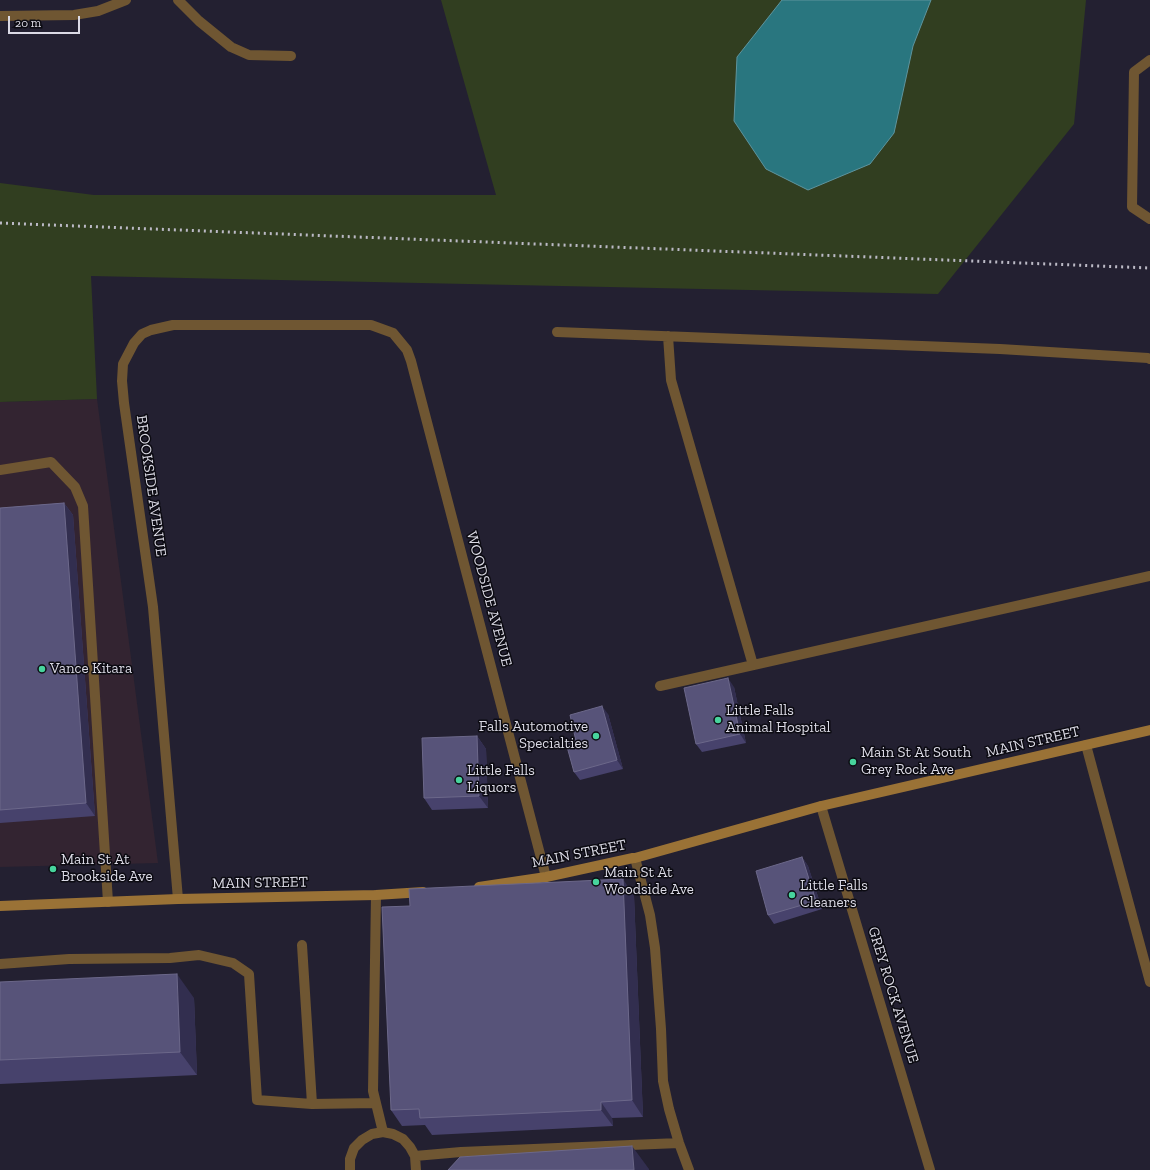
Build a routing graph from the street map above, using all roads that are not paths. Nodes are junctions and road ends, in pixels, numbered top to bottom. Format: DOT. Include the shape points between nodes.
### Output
graph roads {
  1 [pos="126,0"];
  2 [pos="178,0"];
  3 [pos="0,16"];
  4 [pos="291,56"];
  5 [pos="1150,60"];
  6 [pos="1150,219"];
  7 [pos="557,332"];
  8 [pos="393,333"];
  9 [pos="668,336"];
  10 [pos="1150,359"];
  11 [pos="0,470"];
  12 [pos="1150,576"];
  13 [pos="753,665"];
  14 [pos="660,686"];
  15 [pos="1150,730"];
  16 [pos="1086,745"];
  17 [pos="821,806"];
  18 [pos="635,858"];
  19 [pos="546,877"];
  20 [pos="472,888"];
  21 [pos="435,891"];
  22 [pos="376,895"];
  23 [pos="178,900"];
  24 [pos="108,902"];
  25 [pos="0,906"];
  26 [pos="302,945"];
  27 [pos="0,964"];
  28 [pos="1150,982"];
  29 [pos="376,1102"];
  30 [pos="312,1104"];
  31 [pos="383,1132"];
  32 [pos="679,1143"];
  33 [pos="415,1156"];
  34 [pos="350,1170"];
  35 [pos="416,1170"];
  36 [pos="689,1170"];
  37 [pos="930,1170"];
  1 -- 3 [label="street" via="98,11 74,16"];
  2 -- 4 [label="street" via="231,47 249,55"];
  5 -- 6 [label="street" via="1134,72 1132,207"];
  7 -- 9 [label="street"];
  8 -- 19 [label="street, WOODSIDE AVENUE" via="407,350 411,361"];
  8 -- 23 [label="street, BROOKSIDE AVENUE" via="371,325 350,324 173,325 142,334 123,364 124,403 153,607"];
  9 -- 10 [label="street" via="1000,349"];
  9 -- 13 [label="street" via="670,380"];
  11 -- 24 [label="street" via="51,462 75,486 83,506"];
  12 -- 13 [label="street"];
  13 -- 14 [label="street"];
  15 -- 16 [label="main road, MAIN STREET"];
  16 -- 17 [label="main road, MAIN STREET"];
  16 -- 28 [label="street"];
  17 -- 18 [label="main road, MAIN STREET"];
  17 -- 37 [label="street, GREY ROCK AVENUE"];
  18 -- 19 [label="main road, MAIN STREET"];
  18 -- 32 [label="street" via="650,915 655,948 664,1081"];
  19 -- 20 [label="main road, MAIN STREET"];
  21 -- 22 [label="main road, MAIN STREET"];
  22 -- 23 [label="main road, MAIN STREET"];
  22 -- 29 [label="street" via="373,1091"];
  23 -- 24 [label="main road, MAIN STREET"];
  24 -- 25 [label="main road, MAIN STREET"];
  26 -- 30 [label="street"];
  27 -- 30 [label="street" via="199,955 233,963 249,974 258,1100"];
  29 -- 30 [label="street"];
  29 -- 31 [label="street"];
  31 -- 33 [label="street" via="403,1139"];
  31 -- 34 [label="street" via="372,1134 354,1148"];
  32 -- 33 [label="street"];
  32 -- 36 [label="street"];
  33 -- 35 [label="street"];
}
